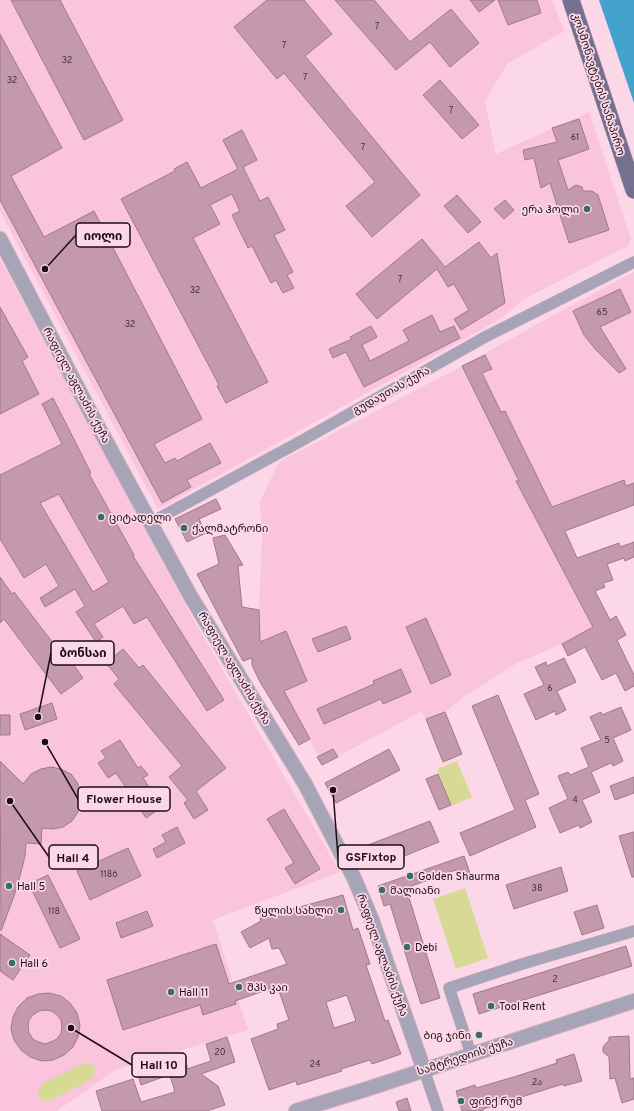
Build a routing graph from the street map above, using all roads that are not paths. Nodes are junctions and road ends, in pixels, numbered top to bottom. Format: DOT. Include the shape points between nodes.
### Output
graph roads {
  1 [pos="571,0"];
  2 [pos="634,190"];
  3 [pos="0,239"];
  4 [pos="634,262"];
  5 [pos="150,523"];
  6 [pos="634,931"];
  7 [pos="634,1001"];
  8 [pos="471,1054"];
  9 [pos="424,1070"];
  10 [pos="296,1111"];
  11 [pos="438,1111"];
  1 -- 2 [label="main road, კოსმონავტების სანაპირო"];
  3 -- 5 [label="street, რაფიელ აგლაძის ქუჩა"];
  4 -- 5 [label="street, გუდაუთას ქუჩა" via="485,338"];
  5 -- 9 [label="street, რაფიელ აგლაძის ქუჩა" via="191,597 305,784 354,878 372,920"];
  6 -- 8 [label="street" via="450,988"];
  7 -- 8 [label="street, სამტრედიის ქუჩა"];
  8 -- 9 [label="street, სამტრედიის ქუჩა"];
  9 -- 10 [label="street, სამტრედიის ქუჩა"];
  9 -- 11 [label="street, რაფიელ აგლაძის ქუჩა"];
}
